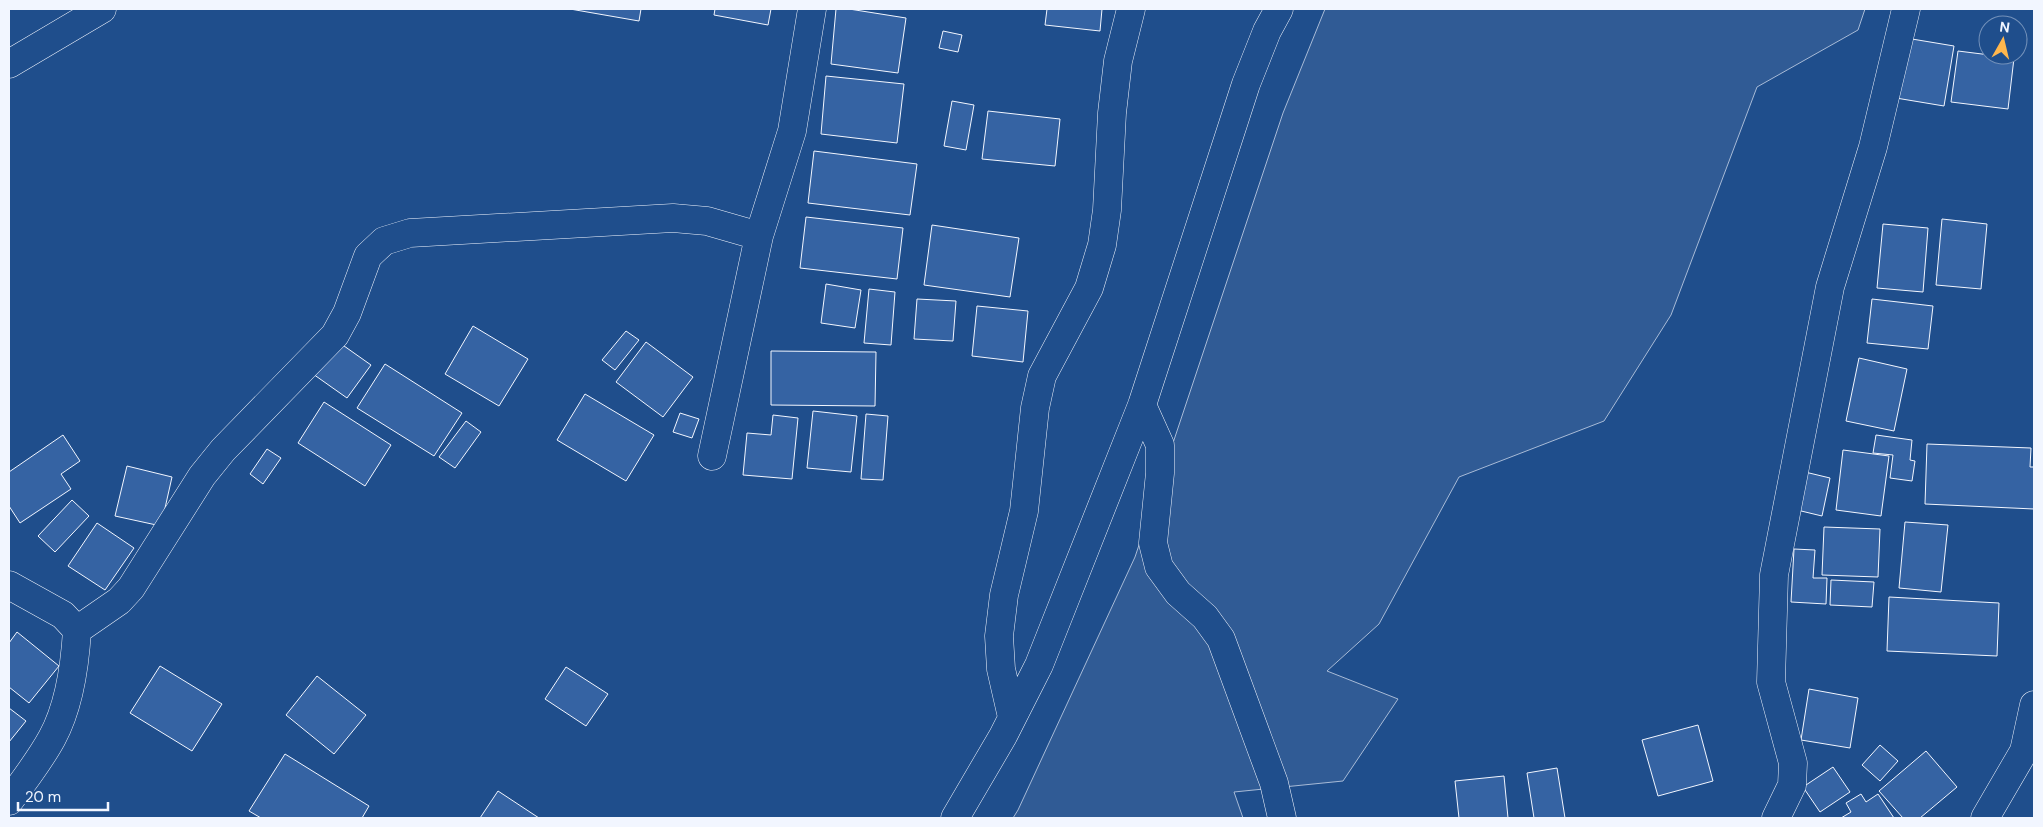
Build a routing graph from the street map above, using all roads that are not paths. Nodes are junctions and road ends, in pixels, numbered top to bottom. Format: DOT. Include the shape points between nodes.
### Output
graph roads {
  1 [pos="102,9"];
  2 [pos="812,9"];
  3 [pos="1131,9"];
  4 [pos="1279,9"];
  5 [pos="1906,9"];
  6 [pos="9,64"];
  7 [pos="759,236"];
  8 [pos="1142,405"];
  9 [pos="712,456"];
  10 [pos="9,585"];
  11 [pos="77,630"];
  12 [pos="2034,705"];
  13 [pos="1012,717"];
  14 [pos="9,801"];
  15 [pos="955,818"];
  16 [pos="1282,818"];
  17 [pos="1776,818"];
  18 [pos="1985,818"];
  1 -- 6 [label="street"];
  2 -- 7 [label="street" via="792,131"];
  3 -- 13 [label="street" via="1118,61 1102,245 1089,288 1042,376 1035,408 1024,511 1004,595 999,636 1001,669"];
  4 -- 8 [label="street" via="1246,84"];
  5 -- 17 [label="street" via="1873,147 1830,287 1774,575 1771,682 1793,763 1792,785"];
  7 -- 9 [label="street"];
  7 -- 11 [label="street" via="707,222 673,218 410,233 384,241 368,256 335,336 223,450 202,476 119,601"];
  8 -- 13 [label="street" via="1039,665"];
  8 -- 16 [label="street" via="1160,445 1152,543 1159,567 1178,593 1205,616 1221,639 1274,783"];
  10 -- 11 [label="street" via="63,615"];
  11 -- 14 [label="street" via="76,653 65,704 52,737"];
  12 -- 18 [label="street" via="2024,751"];
  13 -- 15 [label="street"];
}
